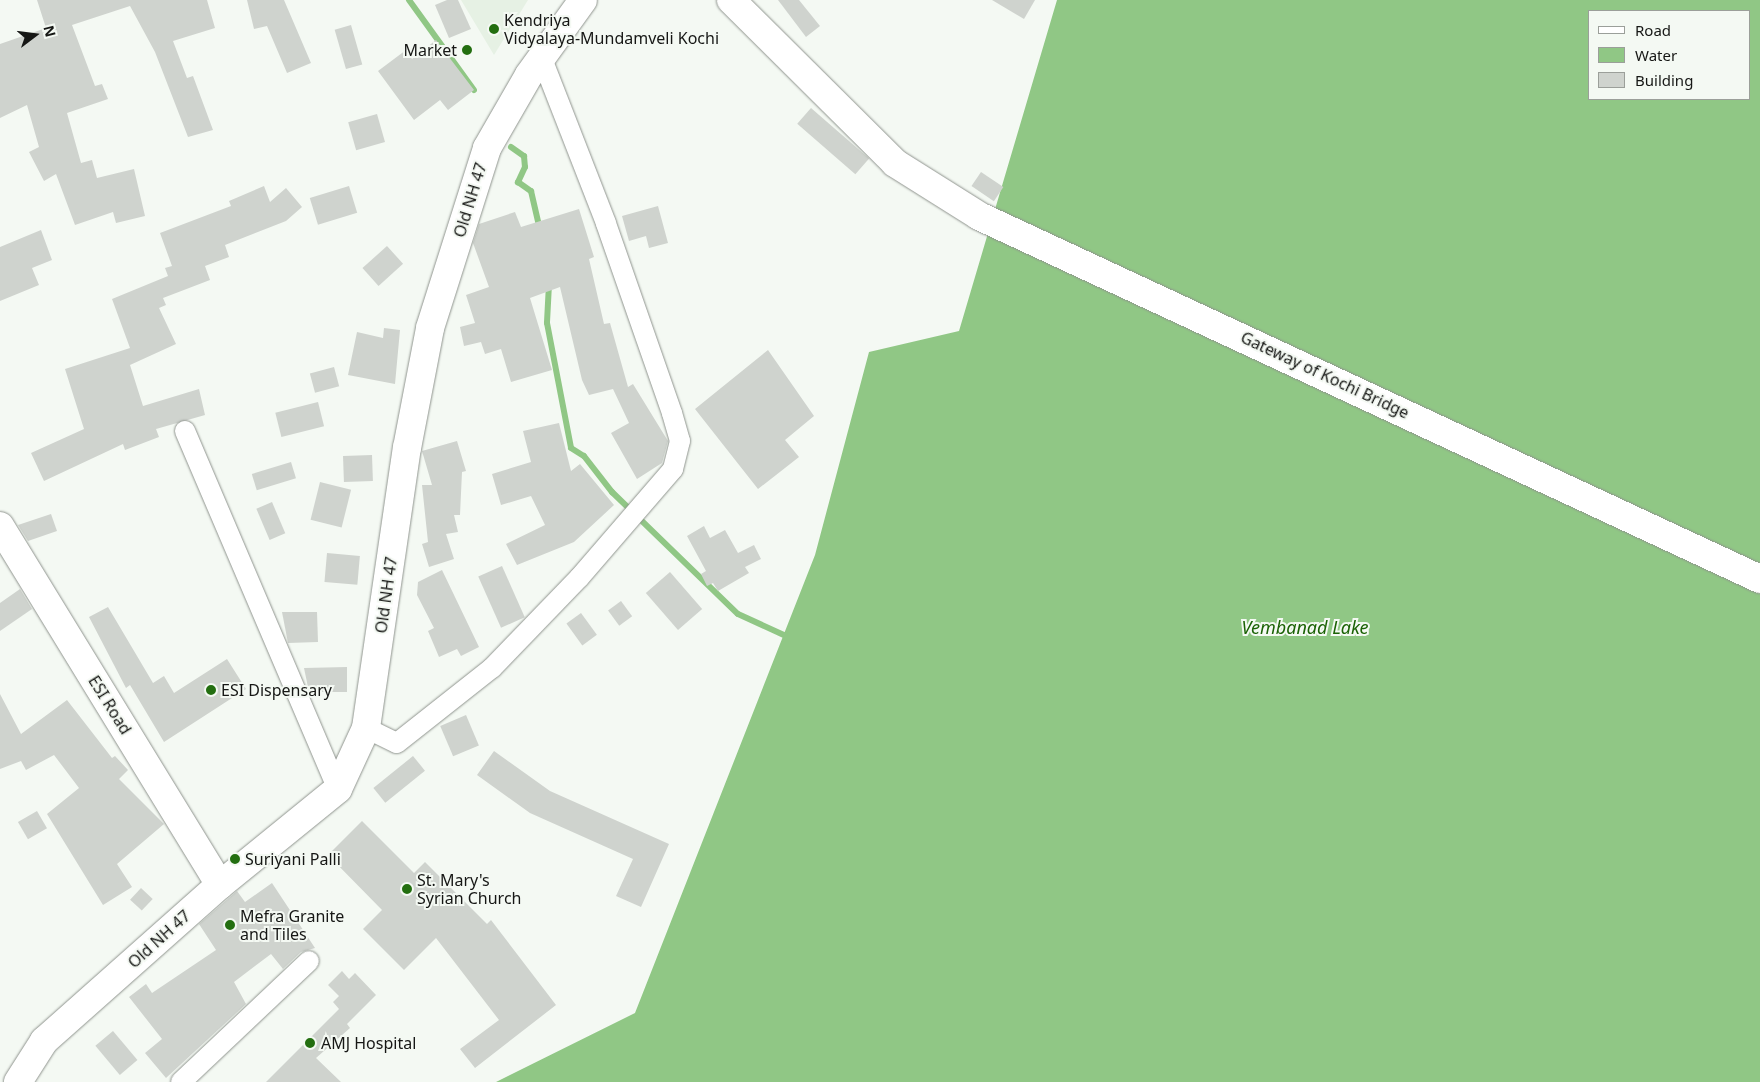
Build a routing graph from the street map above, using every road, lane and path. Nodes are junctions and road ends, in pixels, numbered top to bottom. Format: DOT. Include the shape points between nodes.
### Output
graph roads {
  1 [pos="583,0"];
  2 [pos="731,0"];
  3 [pos="542,59"];
  4 [pos="185,431"];
  5 [pos="0,526"];
  6 [pos="1760,579"];
  7 [pos="366,728"];
  8 [pos="338,789"];
  9 [pos="220,884"];
  10 [pos="308,961"];
  11 [pos="18,1082"];
  12 [pos="181,1082"];
  1 -- 3 [label="main road, Old NH 47"];
  2 -- 6 [label="main road, Gateway of Kochi Bridge" via="895,163 979,216"];
  3 -- 7 [label="main road, Old NH 47" via="487,148 430,328 407,448"];
  3 -- 7 [label="street" via="606,223 672,413 680,441 673,469 579,578 492,668 397,743"];
  4 -- 8 [label="street"];
  5 -- 9 [label="main road, ESI Road"];
  7 -- 8 [label="main road, Old NH 47"];
  8 -- 9 [label="main road, Old NH 47"];
  9 -- 11 [label="main road, Old NH 47" via="44,1041"];
  10 -- 12 [label="street"];
}
